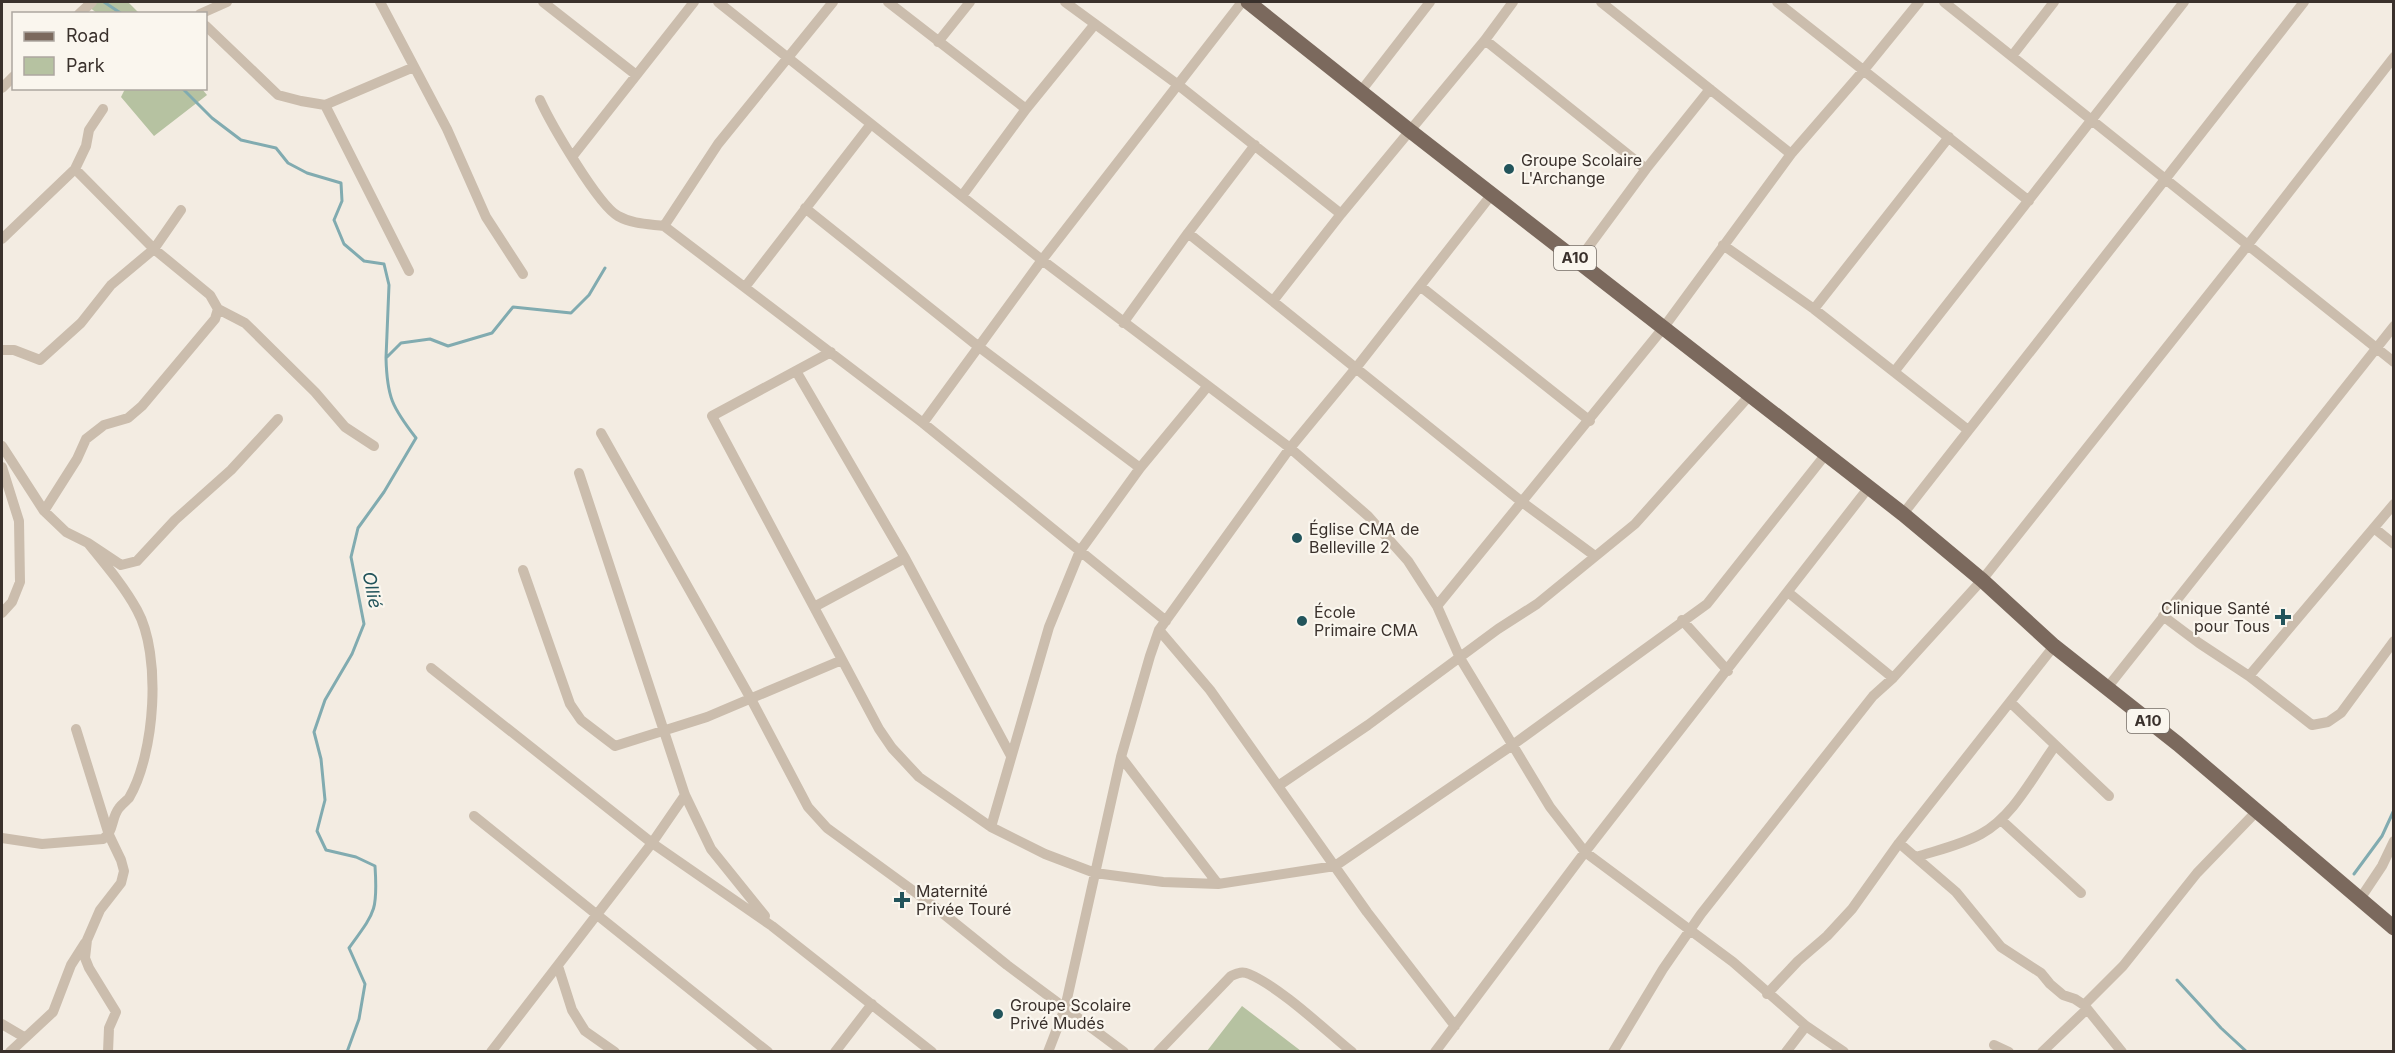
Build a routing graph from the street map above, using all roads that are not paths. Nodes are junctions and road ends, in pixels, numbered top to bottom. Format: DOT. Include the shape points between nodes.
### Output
graph roads {
  1 [pos="227,2"];
  2 [pos="380,2"];
  3 [pos="543,2"];
  4 [pos="694,2"];
  5 [pos="718,2"];
  6 [pos="833,2"];
  7 [pos="888,2"];
  8 [pos="970,2"];
  9 [pos="1065,2"];
  10 [pos="1242,2"];
  11 [pos="1248,2"];
  12 [pos="1430,2"];
  13 [pos="1513,2"];
  14 [pos="1601,2"];
  15 [pos="1777,2"];
  16 [pos="1919,2"];
  17 [pos="1944,2"];
  18 [pos="2054,2"];
  19 [pos="2184,2"];
  20 [pos="2304,2"];
  21 [pos="204,12"];
  22 [pos="1095,24"];
  23 [pos="207,27"];
  24 [pos="1485,40"];
  25 [pos="938,42"];
  26 [pos="2012,56"];
  27 [pos="2394,57"];
  28 [pos="788,59"];
  29 [pos="414,67"];
  30 [pos="1863,71"];
  31 [pos="635,74"];
  32 [pos="1177,84"];
  33 [pos="1710,89"];
  34 [pos="1362,91"];
  35 [pos="540,100"];
  36 [pos="325,105"];
  37 [pos="103,109"];
  38 [pos="1026,109"];
  39 [pos="2092,120"];
  40 [pos="871,124"];
  41 [pos="1408,130"];
  42 [pos="1949,137"];
  43 [pos="1255,145"];
  44 [pos="1791,154"];
  45 [pos="572,157"];
  46 [pos="75,169"];
  47 [pos="1646,169"];
  48 [pos="2166,178"];
  49 [pos="1492,194"];
  50 [pos="962,196"];
  51 [pos="2029,201"];
  52 [pos="805,208"];
  53 [pos="181,210"];
  54 [pos="1341,214"];
  55 [pos="664,226"];
  56 [pos="1188,233"];
  57 [pos="2,239"];
  58 [pos="1723,245"];
  59 [pos="2247,246"];
  60 [pos="154,249"];
  61 [pos="1042,260"];
  62 [pos="1578,261"];
  63 [pos="409,271"];
  64 [pos="523,274"];
  65 [pos="744,286"];
  66 [pos="1420,286"];
  67 [pos="1273,301"];
  68 [pos="218,309"];
  69 [pos="1814,309"];
  70 [pos="1123,323"];
  71 [pos="2394,326"];
  72 [pos="1664,327"];
  73 [pos="980,347"];
  74 [pos="2375,347"];
  75 [pos="2,350"];
  76 [pos="831,352"];
  77 [pos="2394,362"];
  78 [pos="1356,368"];
  79 [pos="796,371"];
  80 [pos="1894,372"];
  81 [pos="1207,387"];
  82 [pos="1750,394"];
  83 [pos="278,418"];
  84 [pos="1590,421"];
  85 [pos="923,423"];
  86 [pos="1968,430"];
  87 [pos="601,433"];
  88 [pos="2,446"];
  89 [pos="374,446"];
  90 [pos="1290,448"];
  91 [pos="1826,454"];
  92 [pos="2,467"];
  93 [pos="1140,468"];
  94 [pos="579,473"];
  95 [pos="1869,487"];
  96 [pos="1522,502"];
  97 [pos="2394,504"];
  98 [pos="44,511"];
  99 [pos="1903,514"];
  100 [pos="2374,528"];
  101 [pos="88,543"];
  102 [pos="2394,544"];
  103 [pos="1080,551"];
  104 [pos="1595,556"];
  105 [pos="905,558"];
  106 [pos="523,570"];
  107 [pos="1982,580"];
  108 [pos="1789,593"];
  109 [pos="1437,606"];
  110 [pos="814,607"];
  111 [pos="2,613"];
  112 [pos="2163,616"];
  113 [pos="1682,621"];
  114 [pos="1163,625"];
  115 [pos="2394,641"];
  116 [pos="2054,646"];
  117 [pos="1460,658"];
  118 [pos="842,660"];
  119 [pos="431,668"];
  120 [pos="1728,670"];
  121 [pos="2249,676"];
  122 [pos="1893,678"];
  123 [pos="2108,688"];
  124 [pos="751,699"];
  125 [pos="2011,703"];
  126 [pos="76,729"];
  127 [pos="665,732"];
  128 [pos="1514,744"];
  129 [pos="2055,746"];
  130 [pos="1011,756"];
  131 [pos="1121,758"];
  132 [pos="1278,786"];
  133 [pos="685,795"];
  134 [pos="2109,796"];
  135 [pos="2256,813"];
  136 [pos="474,816"];
  137 [pos="2001,820"];
  138 [pos="991,827"];
  139 [pos="109,835"];
  140 [pos="2,838"];
  141 [pos="2394,841"];
  142 [pos="652,843"];
  143 [pos="1899,843"];
  144 [pos="1585,852"];
  145 [pos="1916,857"];
  146 [pos="1335,866"];
  147 [pos="1095,873"];
  148 [pos="1218,884"];
  149 [pos="2081,893"];
  150 [pos="2360,899"];
  151 [pos="597,913"];
  152 [pos="772,926"];
  153 [pos="2394,928"];
  154 [pos="1690,929"];
  155 [pos="87,940"];
  156 [pos="558,966"];
  157 [pos="1767,994"];
  158 [pos="872,1004"];
  159 [pos="2085,1007"];
  160 [pos="1065,1008"];
  161 [pos="2,1024"];
  162 [pos="1455,1026"];
  163 [pos="1806,1026"];
  164 [pos="24,1037"];
  165 [pos="1994,1045"];
  166 [pos="10,1052"];
  167 [pos="108,1052"];
  168 [pos="491,1052"];
  169 [pos="615,1052"];
  170 [pos="768,1052"];
  171 [pos="835,1052"];
  172 [pos="933,1052"];
  173 [pos="1048,1052"];
  174 [pos="1124,1052"];
  175 [pos="1158,1052"];
  176 [pos="1352,1052"];
  177 [pos="1435,1052"];
  178 [pos="1613,1052"];
  179 [pos="1786,1052"];
  180 [pos="1844,1052"];
  181 [pos="2009,1052"];
  182 [pos="2042,1052"];
  183 [pos="2122,1052"];
  1 -- 21 [label="street"];
  2 -- 29 [label="street"];
  3 -- 31 [label="street"];
  4 -- 31 [label="street"];
  5 -- 28 [label="street"];
  6 -- 28 [label="street"];
  7 -- 25 [label="street"];
  8 -- 25 [label="street"];
  9 -- 22 [label="street"];
  10 -- 32 [label="street"];
  11 -- 34 [label="main road, A10"];
  12 -- 34 [label="street"];
  13 -- 24 [label="street"];
  14 -- 33 [label="street"];
  15 -- 30 [label="street"];
  16 -- 30 [label="street"];
  17 -- 26 [label="street"];
  18 -- 26 [label="street"];
  19 -- 39 [label="street"];
  20 -- 48 [label="street"];
  22 -- 32 [label="street"];
  22 -- 38 [label="street"];
  23 -- 36 [label="street" via="278,94"];
  24 -- 41 [label="street"];
  24 -- 47 [label="street"];
  25 -- 38 [label="street"];
  26 -- 39 [label="street"];
  27 -- 59 [label="street"];
  28 -- 40 [label="street"];
  28 -- 55 [label="street" via="718,144"];
  29 -- 36 [label="street"];
  29 -- 64 [label="street" via="486,217"];
  30 -- 42 [label="street"];
  30 -- 44 [label="street"];
  31 -- 45 [label="street"];
  32 -- 43 [label="street"];
  32 -- 61 [label="street"];
  33 -- 44 [label="street"];
  33 -- 47 [label="street"];
  34 -- 41 [label="main road, A10"];
  35 -- 45 [label="street"];
  36 -- 63 [label="street"];
  37 -- 46 [label="street" via="89,130"];
  38 -- 50 [label="street"];
  39 -- 48 [label="street"];
  39 -- 51 [label="street"];
  40 -- 50 [label="street"];
  40 -- 52 [label="street"];
  41 -- 49 [label="main road, A10"];
  41 -- 54 [label="street"];
  42 -- 51 [label="street"];
  42 -- 69 [label="street"];
  43 -- 54 [label="street"];
  43 -- 56 [label="street"];
  44 -- 58 [label="street"];
  45 -- 55 [label="street" via="616,216"];
  46 -- 57 [label="street"];
  46 -- 60 [label="street"];
  47 -- 62 [label="street"];
  48 -- 59 [label="street"];
  48 -- 86 [label="street"];
  49 -- 62 [label="main road, A10"];
  49 -- 66 [label="street"];
  50 -- 61 [label="street"];
  51 -- 80 [label="street"];
  52 -- 65 [label="street"];
  52 -- 73 [label="street"];
  53 -- 60 [label="street"];
  54 -- 67 [label="street"];
  55 -- 65 [label="street"];
  56 -- 67 [label="street"];
  56 -- 70 [label="street"];
  58 -- 69 [label="street"];
  58 -- 72 [label="street"];
  59 -- 74 [label="street"];
  59 -- 107 [label="street"];
  60 -- 68 [label="street" via="210,295"];
  60 -- 75 [label="street" via="111,285 81,323 40,360 14,350"];
  61 -- 70 [label="street"];
  61 -- 73 [label="street"];
  62 -- 72 [label="main road, A10"];
  65 -- 76 [label="street"];
  66 -- 78 [label="street"];
  66 -- 84 [label="street"];
  67 -- 78 [label="street"];
  68 -- 89 [label="street" via="245,323 345,427"];
  68 -- 98 [label="street" via="216,319 142,406 128,418 104,426 86,439"];
  69 -- 80 [label="street"];
  70 -- 81 [label="street"];
  71 -- 74 [label="street"];
  72 -- 82 [label="main road, A10"];
  72 -- 84 [label="street"];
  73 -- 85 [label="street"];
  73 -- 93 [label="street"];
  74 -- 77 [label="street"];
  74 -- 112 [label="street"];
  76 -- 79 [label="street"];
  76 -- 85 [label="street"];
  78 -- 90 [label="street"];
  78 -- 96 [label="street"];
  79 -- 105 [label="street"];
  79 -- 110 [label="street" via="712,416"];
  80 -- 86 [label="street"];
  81 -- 90 [label="street"];
  81 -- 93 [label="street"];
  82 -- 91 [label="main road, A10"];
  82 -- 104 [label="street" via="1635,524"];
  83 -- 101 [label="street" via="231,470 175,520 137,561 121,565"];
  84 -- 96 [label="street"];
  85 -- 103 [label="street"];
  86 -- 99 [label="street"];
  87 -- 124 [label="street"];
  88 -- 98 [label="street"];
  90 -- 109 [label="street" via="1368,516 1408,561"];
  90 -- 114 [label="street"];
  91 -- 95 [label="main road, A10"];
  91 -- 113 [label="street" via="1707,604"];
  92 -- 111 [label="street" via="19,521 20,572 12,602"];
  93 -- 103 [label="street"];
  94 -- 127 [label="street"];
  95 -- 99 [label="main road, A10"];
  95 -- 108 [label="street"];
  96 -- 104 [label="street"];
  96 -- 109 [label="street"];
  97 -- 100 [label="street"];
  98 -- 101 [label="street" via="66,532"];
  99 -- 107 [label="main road, A10"];
  100 -- 102 [label="street"];
  100 -- 121 [label="street"];
  101 -- 139 [label="street" via="138,610 150,645 154,679 141,768 128,798 118,809"];
  103 -- 114 [label="street"];
  103 -- 130 [label="street" via="1049,627"];
  104 -- 117 [label="street" via="1538,604"];
  105 -- 110 [label="street"];
  105 -- 130 [label="street"];
  106 -- 127 [label="street" via="570,704 581,720 615,746"];
  107 -- 116 [label="main road, A10"];
  107 -- 122 [label="street"];
  108 -- 120 [label="street"];
  108 -- 122 [label="street"];
  109 -- 117 [label="street"];
  110 -- 118 [label="street"];
  112 -- 121 [label="street"];
  112 -- 123 [label="street"];
  113 -- 120 [label="street"];
  113 -- 128 [label="street"];
  114 -- 131 [label="street"];
  114 -- 132 [label="street"];
  115 -- 121 [label="street" via="2342,713 2328,722 2312,725"];
  116 -- 123 [label="main road, A10"];
  116 -- 125 [label="street"];
  117 -- 128 [label="street"];
  117 -- 132 [label="street"];
  118 -- 124 [label="street"];
  118 -- 138 [label="street" via="892,748 919,777"];
  119 -- 142 [label="street"];
  120 -- 144 [label="street"];
  122 -- 154 [label="street" via="1851,723"];
  123 -- 135 [label="main road, A10"];
  124 -- 127 [label="street"];
  124 -- 160 [label="street" via="798,791 827,828"];
  125 -- 129 [label="street"];
  125 -- 143 [label="street"];
  126 -- 139 [label="street"];
  127 -- 133 [label="street"];
  128 -- 144 [label="street" via="1550,807"];
  128 -- 146 [label="street"];
  129 -- 134 [label="street"];
  129 -- 137 [label="street"];
  130 -- 138 [label="street"];
  131 -- 147 [label="street"];
  131 -- 148 [label="street"];
  132 -- 146 [label="street"];
  133 -- 142 [label="street"];
  133 -- 152 [label="street" via="711,849"];
  135 -- 150 [label="main road, A10"];
  135 -- 159 [label="street" via="2197,873"];
  136 -- 151 [label="street"];
  137 -- 145 [label="street" via="1963,843"];
  137 -- 149 [label="street"];
  138 -- 147 [label="street"];
  139 -- 140 [label="street" via="103,839 42,844"];
  139 -- 155 [label="street" via="124,871 121,884 100,910"];
  141 -- 150 [label="street"];
  142 -- 151 [label="street"];
  142 -- 152 [label="street"];
  143 -- 145 [label="street"];
  143 -- 157 [label="street" via="1839,923"];
  144 -- 154 [label="street"];
  144 -- 162 [label="street"];
  145 -- 159 [label="street" via="1956,892 2001,946 2041,973 2063,995"];
  146 -- 148 [label="street"];
  146 -- 162 [label="street"];
  147 -- 148 [label="street"];
  147 -- 160 [label="street"];
  150 -- 153 [label="main road, A10"];
  151 -- 156 [label="street"];
  151 -- 170 [label="street"];
  152 -- 158 [label="street"];
  154 -- 157 [label="street"];
  154 -- 178 [label="street"];
  155 -- 164 [label="street" via="71,965 53,1012"];
  155 -- 167 [label="street" via="85,958 89,969 116,1012 109,1028"];
  156 -- 168 [label="street"];
  156 -- 169 [label="street" via="572,1010 585,1031"];
  157 -- 163 [label="street"];
  158 -- 171 [label="street"];
  158 -- 172 [label="street"];
  159 -- 182 [label="street"];
  159 -- 183 [label="street"];
  160 -- 173 [label="street"];
  160 -- 174 [label="street"];
  161 -- 164 [label="street"];
  162 -- 177 [label="street"];
  163 -- 179 [label="street"];
  163 -- 180 [label="street"];
  164 -- 166 [label="street"];
  165 -- 181 [label="street"];
  175 -- 176 [label="street" via="1232,976 1241,972 1280,994"];
}
